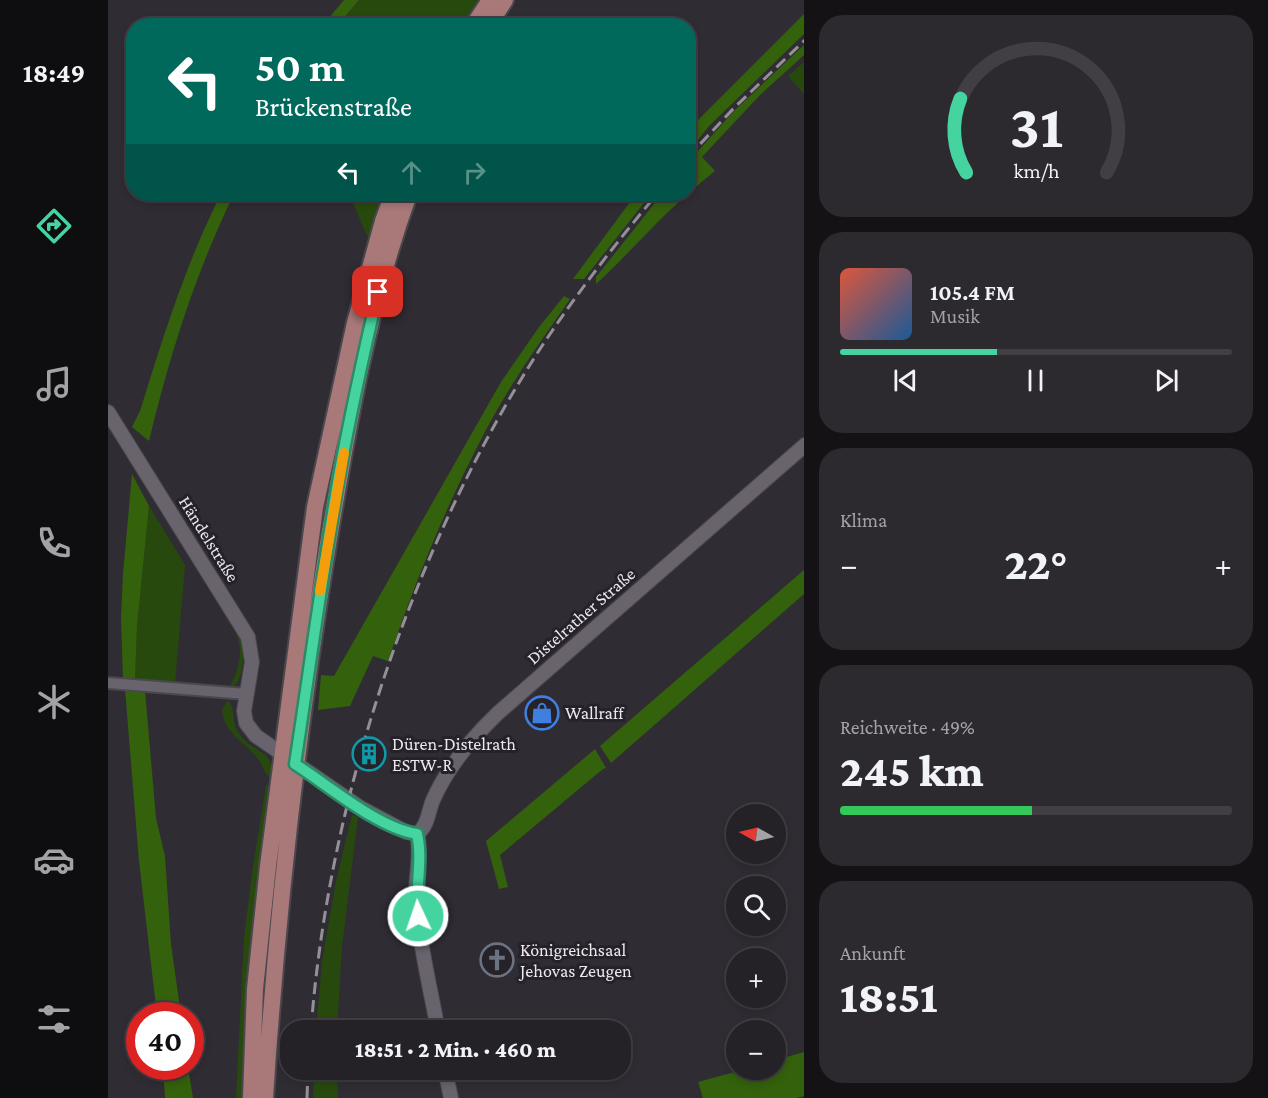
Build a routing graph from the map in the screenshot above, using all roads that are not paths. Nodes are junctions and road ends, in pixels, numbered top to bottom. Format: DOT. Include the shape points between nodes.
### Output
graph roads {
  1 [pos="490,0"];
  2 [pos="505,0"];
  3 [pos="478,18"];
  4 [pos="493,18"];
  5 [pos="390,201"];
  6 [pos="407,201"];
  7 [pos="108,412"];
  8 [pos="802,450"];
  9 [pos="108,683"];
  10 [pos="246,694"];
  11 [pos="288,759"];
  12 [pos="417,834"];
  13 [pos="436,1020"];
  14 [pos="447,1080"];
  15 [pos="251,1098"];
  16 [pos="265,1098"];
  17 [pos="451,1098"];
  1 -- 3 [label="main road"];
  2 -- 4 [label="main road"];
  5 -- 11 [label="main road" via="361,299 322,470 299,618"];
  6 -- 11 [label="main road" via="378,292 356,388"];
  7 -- 10 [label="street, Händelstraße" via="248,637 252,662"];
  8 -- 12 [label="street, Distelrather Straße" via="477,733 444,779 423,830"];
  9 -- 10 [label="street"];
  10 -- 11 [label="street, Händelstraße" via="246,723 256,736"];
  11 -- 12 [label="street, Händelstraße" via="378,818"];
  11 -- 15 [label="main road" via="268,866 255,989"];
  11 -- 16 [label="main road"];
  12 -- 13 [label="street" via="417,911"];
  14 -- 17 [label="street"];
}
